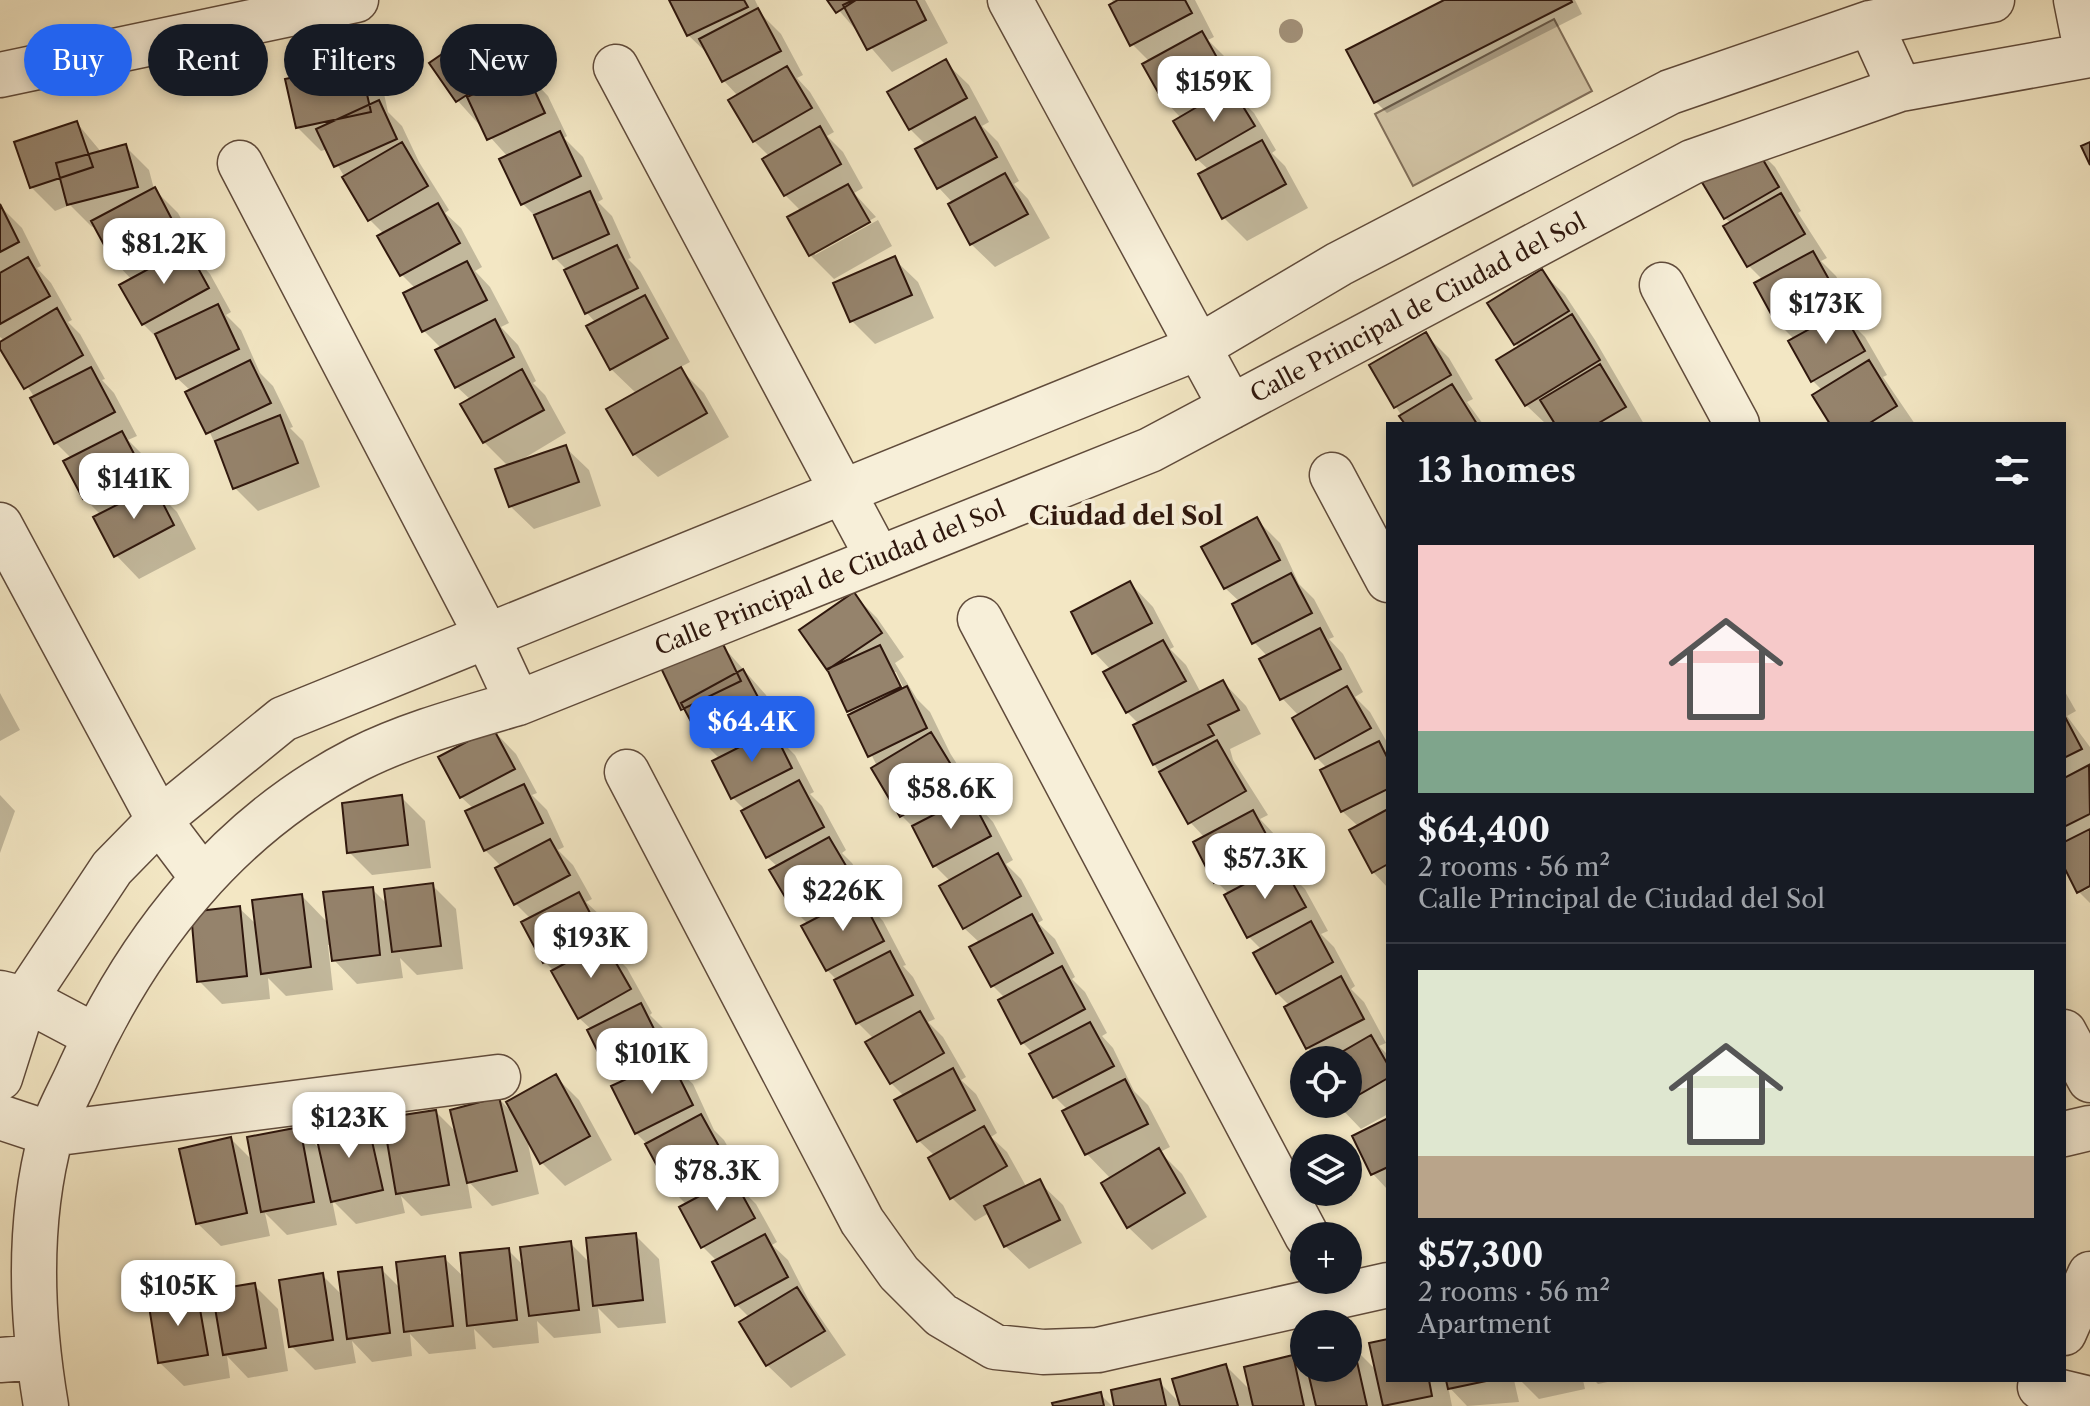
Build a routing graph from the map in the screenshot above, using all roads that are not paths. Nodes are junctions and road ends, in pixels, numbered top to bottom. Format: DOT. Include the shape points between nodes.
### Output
graph roads {
  1 [pos="356,0"];
  2 [pos="1010,0"];
  3 [pos="1992,0"];
  4 [pos="2076,0"];
  5 [pos="1870,23"];
  6 [pos="2088,55"];
  7 [pos="616,67"];
  8 [pos="0,75"];
  9 [pos="1900,89"];
  10 [pos="240,163"];
  11 [pos="1662,285"];
  12 [pos="1197,348"];
  13 [pos="1231,407"];
  14 [pos="1736,422"];
  15 [pos="1332,475"];
  16 [pos="845,490"];
  17 [pos="0,525"];
  18 [pos="878,558"];
  19 [pos="1386,576"];
  20 [pos="980,619"];
  21 [pos="486,634"];
  22 [pos="518,703"];
  23 [pos="627,772"];
  24 [pos="159,820"];
  25 [pos="202,877"];
  26 [pos="13,996"];
  27 [pos="95,1036"];
  28 [pos="2066,1036"];
  29 [pos="498,1077"];
  30 [pos="0,1078"];
  31 [pos="2090,1080"];
  32 [pos="0,1117"];
  33 [pos="2090,1128"];
  34 [pos="51,1134"];
  35 [pos="2066,1134"];
  36 [pos="1300,1222"];
  37 [pos="2090,1274"];
  38 [pos="1386,1285"];
  39 [pos="1362,1286"];
  40 [pos="1312,1294"];
  41 [pos="2066,1328"];
  42 [pos="19,1359"];
  43 [pos="2040,1391"];
  44 [pos="2090,1399"];
  45 [pos="46,1406"];
  1 -- 8 [label="street"];
  2 -- 12 [label="street"];
  3 -- 5 [label="street"];
  4 -- 6 [label="street"];
  5 -- 9 [label="street"];
  5 -- 12 [label="street" via="1670,92 1339,264"];
  6 -- 9 [label="street, Calle Principal de Ciudad del Sol"];
  7 -- 16 [label="street"];
  9 -- 13 [label="street, Calle Principal de Ciudad del Sol" via="1692,162"];
  10 -- 21 [label="street"];
  11 -- 14 [label="street"];
  12 -- 13 [label="street"];
  12 -- 16 [label="street"];
  13 -- 18 [label="street, Calle Principal de Ciudad del Sol" via="1150,450"];
  15 -- 19 [label="street"];
  16 -- 18 [label="street"];
  16 -- 21 [label="street"];
  17 -- 24 [label="street"];
  18 -- 22 [label="street, Calle Principal de Ciudad del Sol"];
  20 -- 36 [label="street"];
  21 -- 22 [label="street"];
  21 -- 24 [label="street" via="283,719"];
  22 -- 25 [label="street, Calle Principal de Ciudad del Sol" via="430,729 358,759 249,832"];
  23 -- 40 [label="street" via="862,1221 899,1273 941,1315 995,1347 1098,1350"];
  24 -- 25 [label="street"];
  24 -- 26 [label="street" via="112,868"];
  25 -- 27 [label="street, Calle Principal de Ciudad del Sol" via="139,958"];
  26 -- 27 [label="street"];
  26 -- 30 [label="street"];
  27 -- 34 [label="street, Calle Principal de Ciudad del Sol"];
  28 -- 31 [label="street"];
  29 -- 34 [label="street"];
  32 -- 34 [label="street"];
  33 -- 35 [label="street"];
  34 -- 42 [label="street, Calle Principal de Ciudad del Sol"];
  37 -- 41 [label="street"];
  38 -- 39 [label="street"];
  42 -- 45 [label="street, Calle Principal de Ciudad del Sol"];
  43 -- 44 [label="street"];
}
